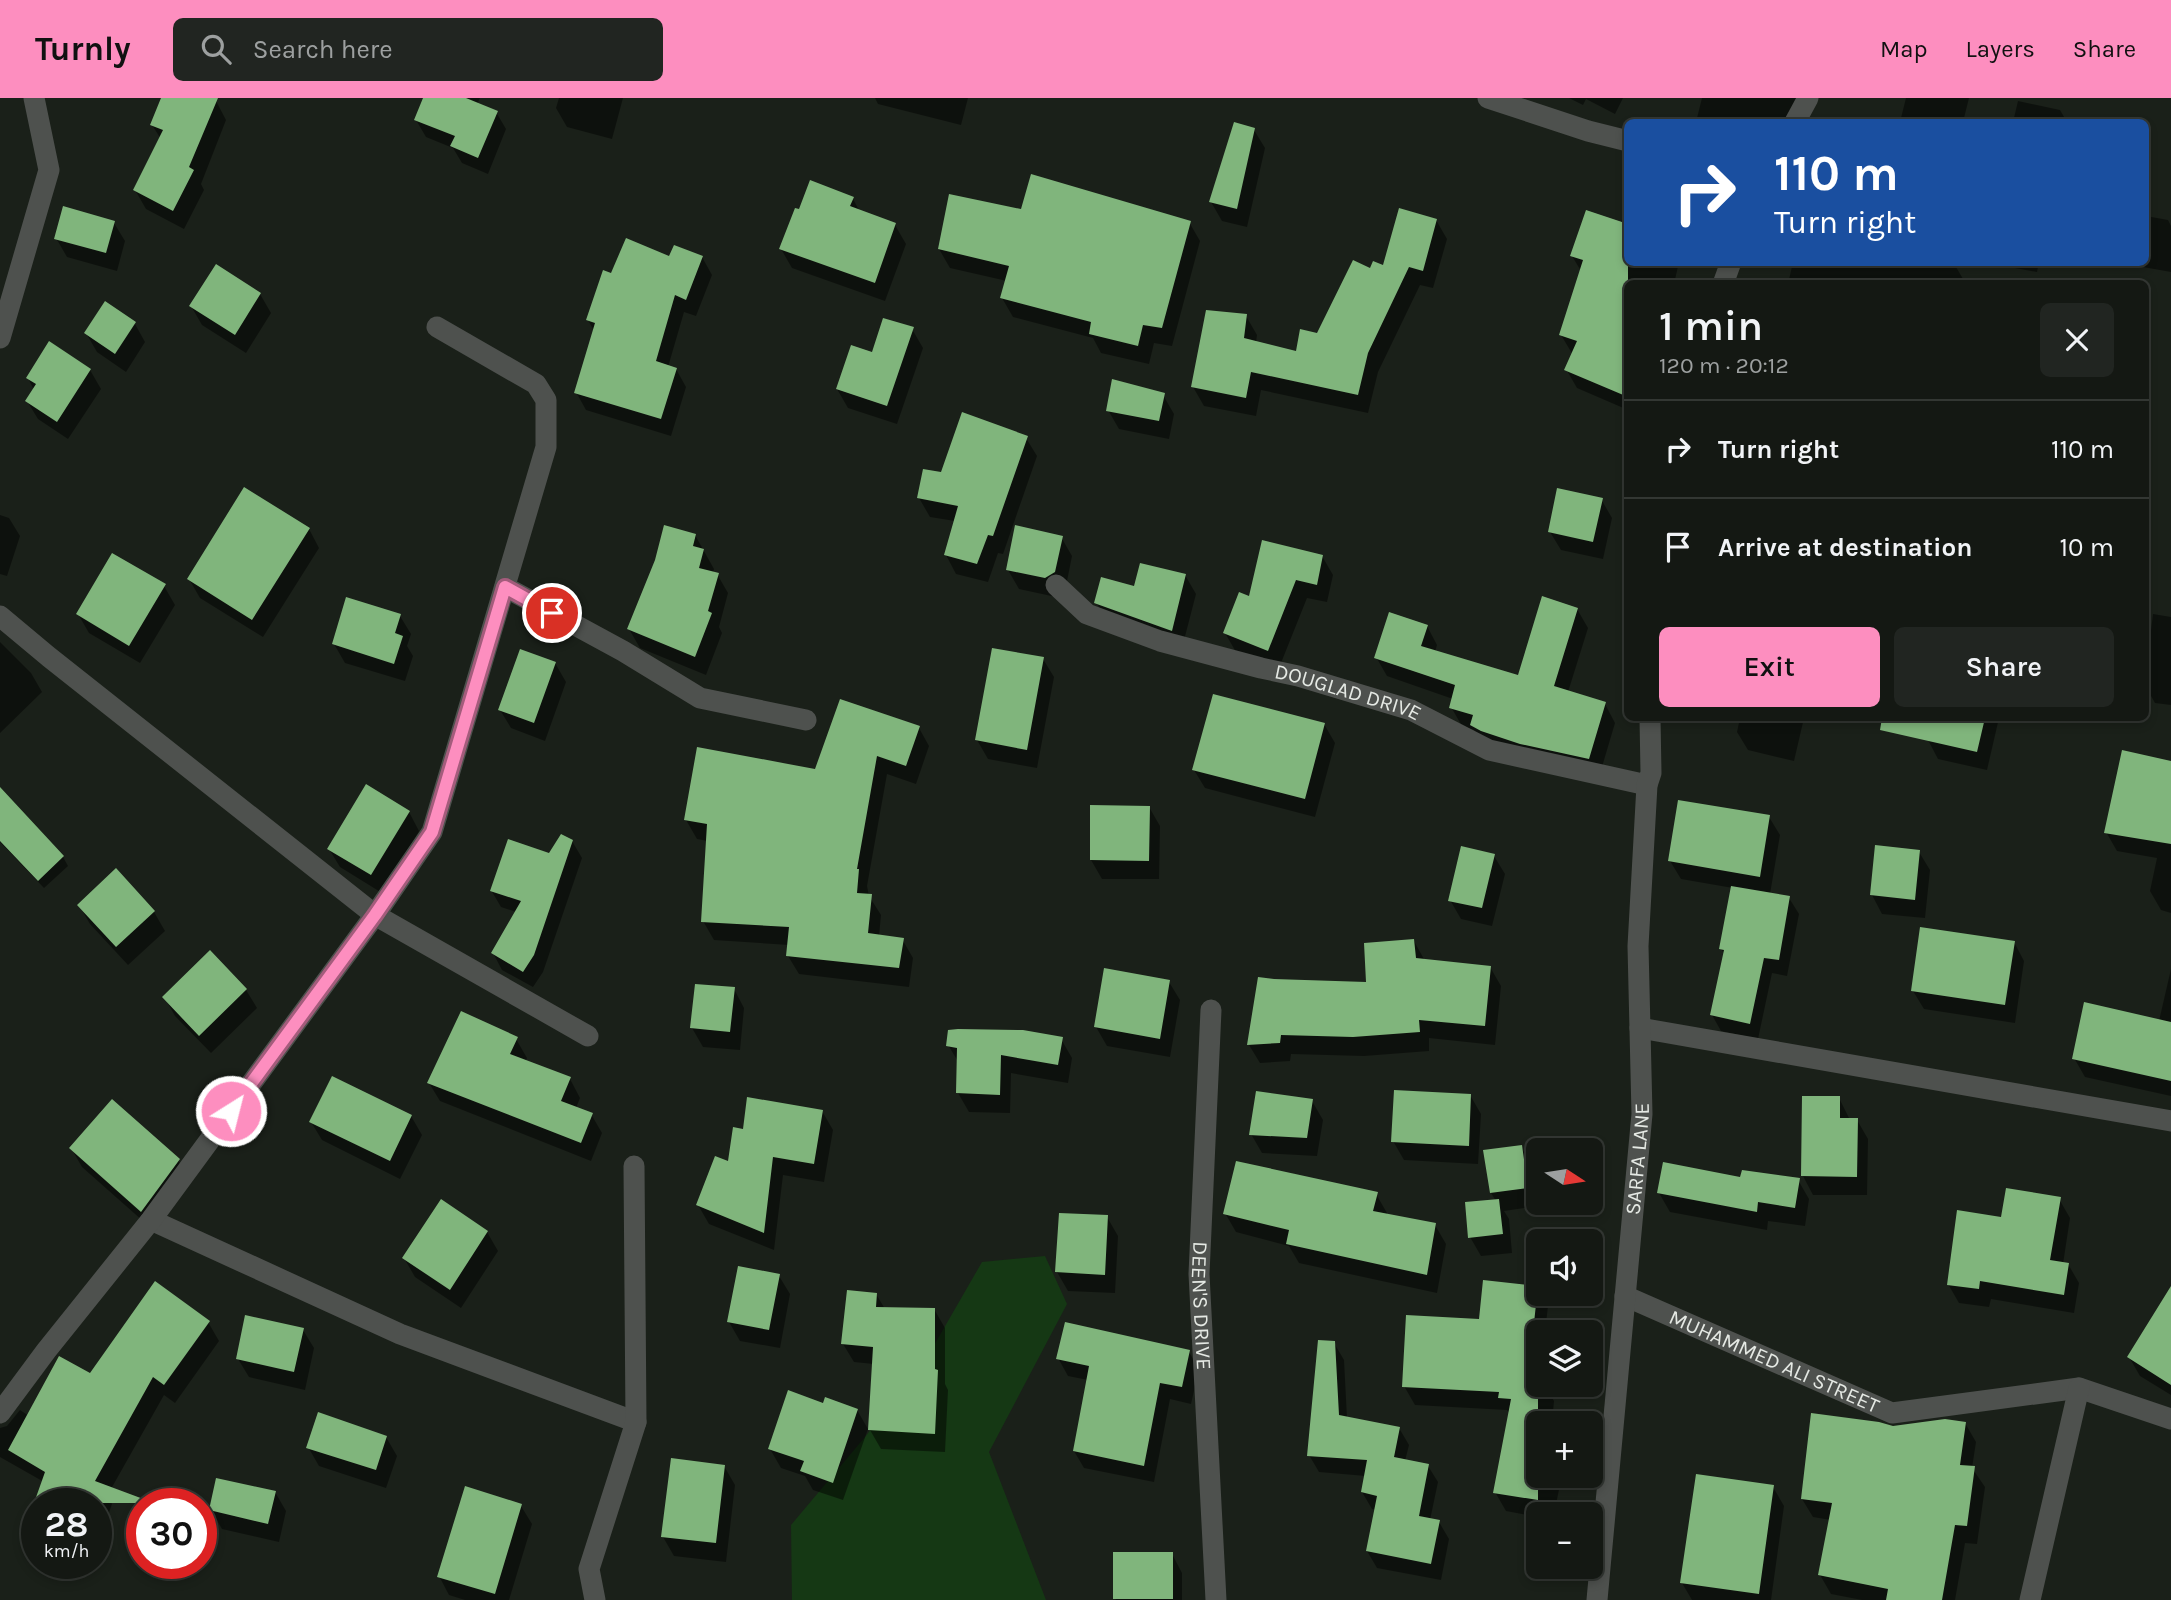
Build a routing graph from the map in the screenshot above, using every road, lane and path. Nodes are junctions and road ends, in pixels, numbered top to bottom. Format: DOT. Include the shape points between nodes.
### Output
graph roads {
  1 [pos="34,98"];
  2 [pos="1488,98"];
  3 [pos="1808,98"];
  4 [pos="1797,119"];
  5 [pos="1624,140"];
  6 [pos="437,327"];
  7 [pos="0,338"];
  8 [pos="1056,585"];
  9 [pos="505,587"];
  10 [pos="0,616"];
  11 [pos="806,720"];
  12 [pos="1650,721"];
  13 [pos="1647,785"];
  14 [pos="375,915"];
  15 [pos="1211,1010"];
  16 [pos="1640,1028"];
  17 [pos="588,1036"];
  18 [pos="2171,1121"];
  19 [pos="634,1166"];
  20 [pos="151,1220"];
  21 [pos="1625,1296"];
  22 [pos="2079,1388"];
  23 [pos="0,1413"];
  24 [pos="2171,1419"];
  25 [pos="636,1422"];
  26 [pos="595,1600"];
  27 [pos="1216,1600"];
  28 [pos="1597,1600"];
  29 [pos="2031,1600"];
  1 -- 7 [label="street" via="48,170"];
  2 -- 5 [label="street"];
  3 -- 4 [label="street"];
  6 -- 9 [label="street" via="536,384 546,400 546,447"];
  8 -- 13 [label="street, DOUGLAD DRIVE" via="1087,614 1160,641 1411,709 1489,750"];
  9 -- 11 [label="street" via="700,698"];
  9 -- 14 [label="street" via="432,832"];
  10 -- 14 [label="street"];
  12 -- 13 [label="street, SARFA LANE"];
  13 -- 16 [label="street, SARFA LANE" via="1638,946"];
  14 -- 17 [label="street"];
  14 -- 20 [label="street"];
  15 -- 27 [label="street, DEEN'S DRIVE" via="1199,1274"];
  16 -- 18 [label="street"];
  16 -- 21 [label="street, SARFA LANE" via="1642,1114"];
  19 -- 25 [label="street"];
  20 -- 23 [label="street"];
  20 -- 25 [label="street" via="400,1334"];
  21 -- 22 [label="street, MUHAMMED ALI STREET" via="1892,1413"];
  21 -- 28 [label="street, SARFA LANE"];
  22 -- 24 [label="street, MUHAMMED ALI STREET"];
  22 -- 29 [label="street"];
  25 -- 26 [label="street" via="589,1569"];
}
